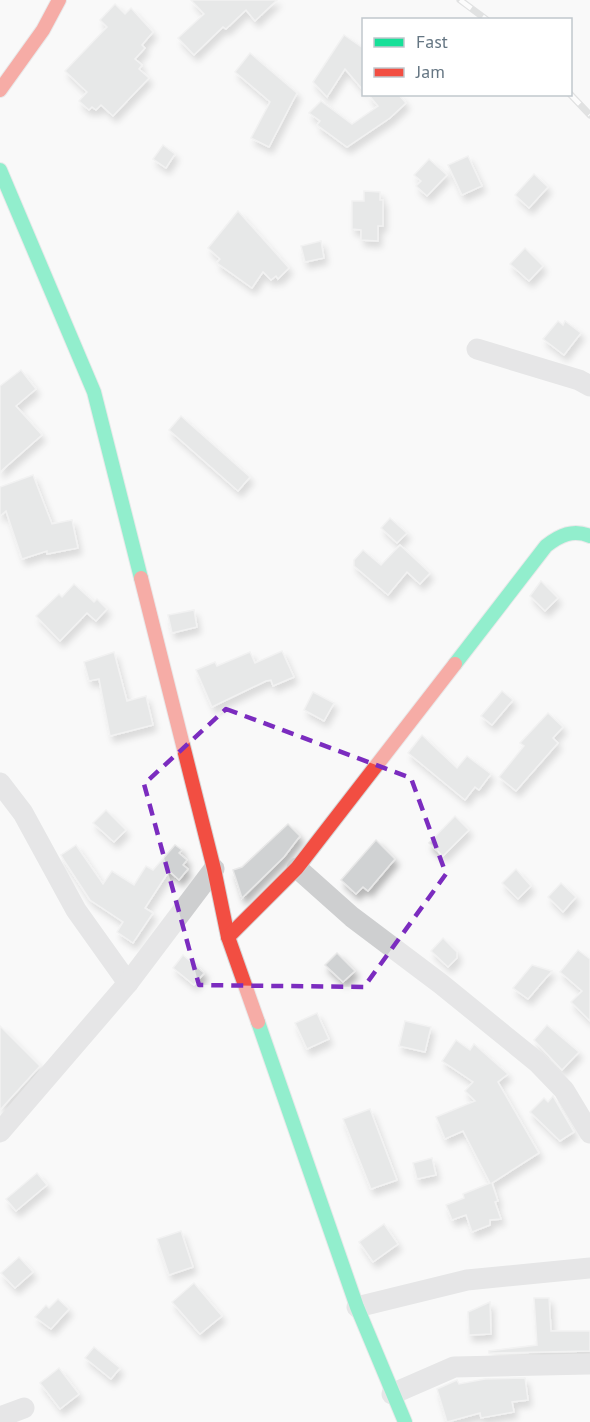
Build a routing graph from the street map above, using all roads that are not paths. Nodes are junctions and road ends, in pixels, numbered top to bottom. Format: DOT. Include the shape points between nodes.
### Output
graph roads {
  1 [pos="59,0"];
  2 [pos="0,90"];
  3 [pos="0,170"];
  4 [pos="477,349"];
  5 [pos="590,386"];
  6 [pos="590,536"];
  7 [pos="0,783"];
  8 [pos="297,868"];
  9 [pos="214,869"];
  10 [pos="228,937"];
  11 [pos="128,983"];
  12 [pos="0,1132"];
  13 [pos="590,1132"];
  14 [pos="590,1268"];
  15 [pos="357,1308"];
  16 [pos="590,1364"];
  17 [pos="392,1394"];
  18 [pos="24,1408"];
  19 [pos="0,1417"];
  20 [pos="405,1422"];
  1 -- 2 [label="street" via="43,30"];
  3 -- 9 [label="street" via="94,393"];
  4 -- 5 [label="street"];
  6 -- 8 [label="street" via="582,532 563,533 546,546"];
  7 -- 11 [label="street" via="23,813 76,910"];
  8 -- 10 [label="street"];
  8 -- 13 [label="street" via="352,917 537,1062 564,1089"];
  9 -- 10 [label="street"];
  9 -- 11 [label="street"];
  10 -- 15 [label="street"];
  11 -- 12 [label="street"];
  14 -- 15 [label="street" via="467,1280"];
  15 -- 17 [label="street"];
  16 -- 17 [label="street" via="454,1367"];
  17 -- 20 [label="street"];
  18 -- 19 [label="street"];
}
